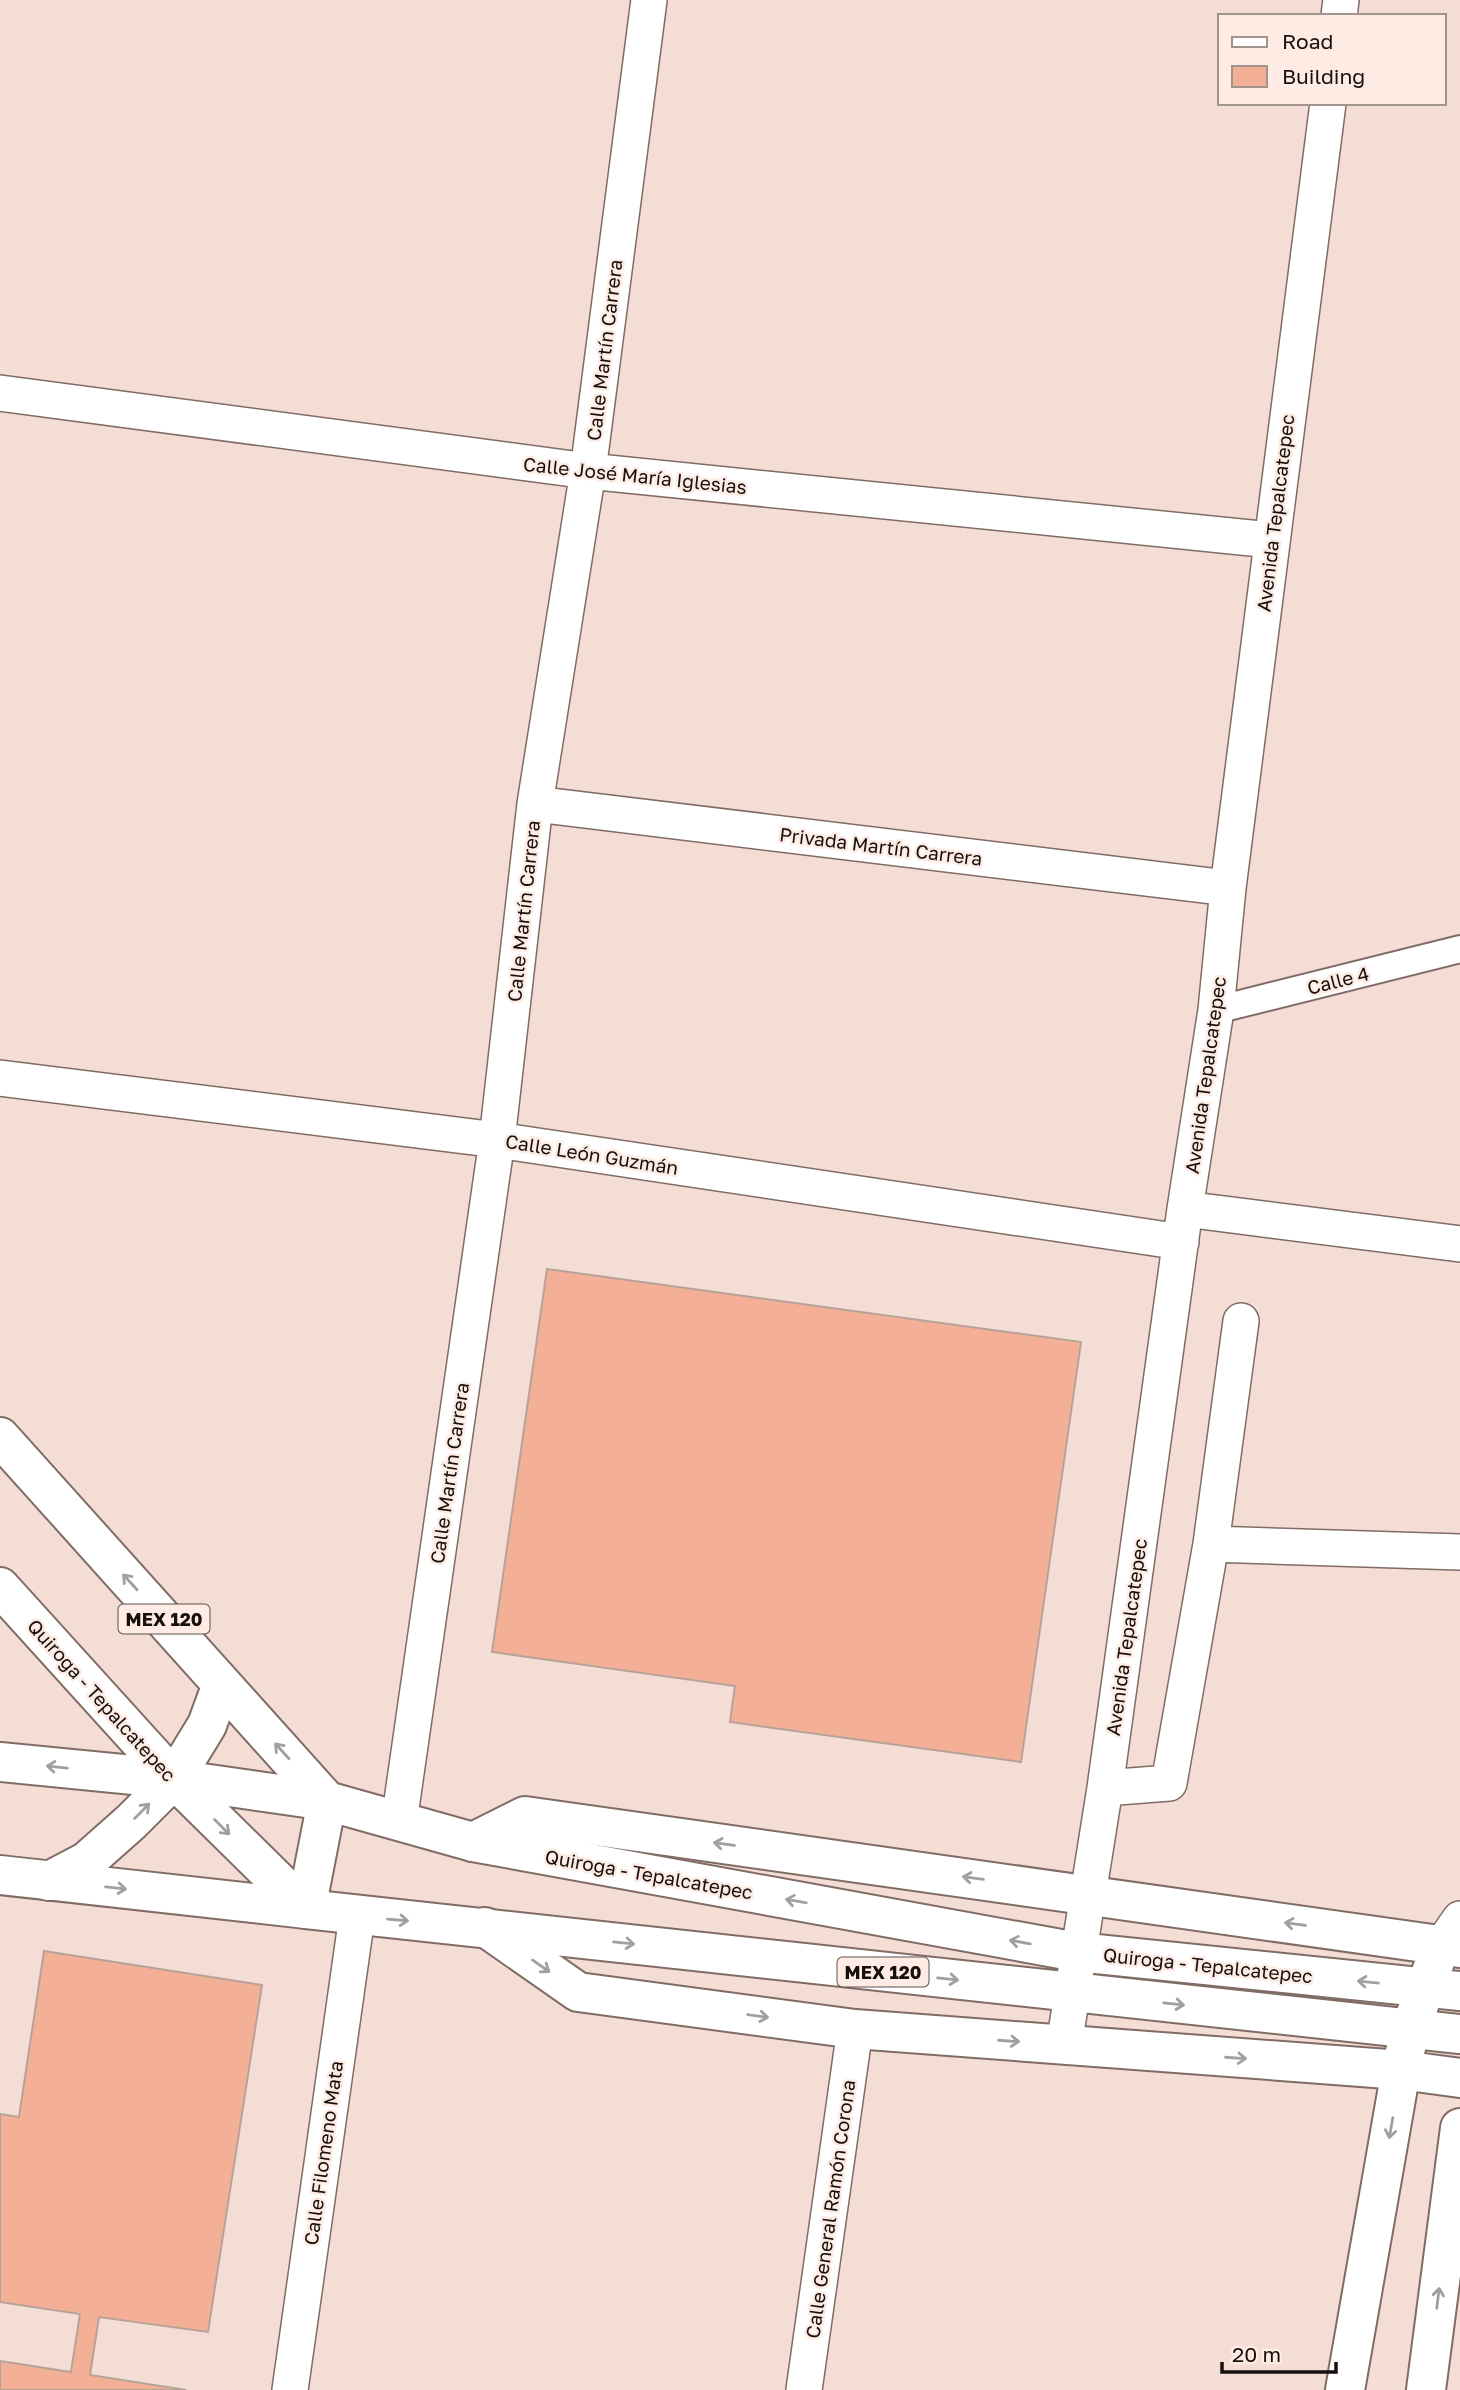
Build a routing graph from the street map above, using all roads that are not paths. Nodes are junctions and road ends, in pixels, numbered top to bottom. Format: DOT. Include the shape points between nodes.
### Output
graph roads {
  1 [pos="649,0"];
  2 [pos="1328,105"];
  3 [pos="0,393"];
  4 [pos="589,471"];
  5 [pos="1271,540"];
  6 [pos="535,804"];
  7 [pos="1228,888"];
  8 [pos="1460,949"];
  9 [pos="1216,1010"];
  10 [pos="0,1078"];
  11 [pos="497,1140"];
  12 [pos="1183,1226"];
  13 [pos="1460,1244"];
  14 [pos="1241,1321"];
  15 [pos="0,1437"];
  16 [pos="1211,1544"];
  17 [pos="1460,1552"];
  18 [pos="0,1587"];
  19 [pos="222,1684"];
  20 [pos="0,1762"];
  21 [pos="174,1779"];
  22 [pos="1105,1788"];
  23 [pos="327,1801"];
  24 [pos="398,1822"];
  25 [pos="473,1842"];
  26 [pos="0,1875"];
  27 [pos="49,1881"];
  28 [pos="1088,1895"];
  29 [pos="306,1909"];
  30 [pos="357,1916"];
  31 [pos="485,1927"];
  32 [pos="1454,1937"];
  33 [pos="1077,1952"];
  34 [pos="1442,1989"];
  35 [pos="1071,1993"];
  36 [pos="855,2029"];
  37 [pos="1410,2030"];
  38 [pos="1460,2034"];
  39 [pos="1064,2045"];
  40 [pos="1401,2070"];
  41 [pos="1460,2078"];
  42 [pos="1460,2128"];
  43 [pos="290,2390"];
  44 [pos="804,2390"];
  45 [pos="1345,2390"];
  46 [pos="1426,2390"];
  1 -- 4 [label="street, Calle Martín Carrera"];
  2 -- 5 [label="street, Avenida Tepalcatepec"];
  3 -- 4 [label="street, Calle José María Iglesias"];
  4 -- 5 [label="street, Calle José María Iglesias"];
  4 -- 6 [label="street, Calle Martín Carrera"];
  5 -- 7 [label="street, Avenida Tepalcatepec"];
  6 -- 7 [label="street, Privada Martín Carrera"];
  6 -- 11 [label="street, Calle Martín Carrera"];
  7 -- 9 [label="street, Avenida Tepalcatepec"];
  8 -- 9 [label="street, Calle 4"];
  9 -- 12 [label="street, Avenida Tepalcatepec"];
  10 -- 11 [label="street, Calle León Guzmán"];
  11 -- 12 [label="street, Calle León Guzmán"];
  11 -- 24 [label="street, Calle Martín Carrera"];
  12 -- 13 [label="street, Calle León Guzmán"];
  12 -- 22 [label="street, Avenida Tepalcatepec"];
  14 -- 16 [label="street"];
  19 -- 15 [label="main road, MEX 120, one-way"];
  16 -- 17 [label="street"];
  16 -- 22 [label="street" via="1169,1783"];
  18 -- 21 [label="main road, Quiroga - Tepalcatepec"];
  19 -- 21 [label="main road" via="207,1725"];
  23 -- 19 [label="main road, MEX 120, one-way"];
  21 -- 20 [label="main road, Quiroga - Tepalcatepec, one-way"];
  21 -- 23 [label="main road, Quiroga - Tepalcatepec"];
  27 -- 21 [label="main road, one-way" via="87,1861"];
  21 -- 29 [label="main road, Quiroga - Tepalcatepec, one-way"];
  22 -- 28 [label="street, Avenida Tepalcatepec"];
  23 -- 24 [label="main road, Quiroga - Tepalcatepec"];
  23 -- 29 [label="main road"];
  24 -- 25 [label="main road, Quiroga - Tepalcatepec"];
  28 -- 25 [label="main road, one-way" via="525,1816"];
  33 -- 25 [label="main road, Quiroga - Tepalcatepec, one-way"];
  26 -- 27 [label="main road"];
  27 -- 29 [label="main road, one-way"];
  32 -- 28 [label="main road, one-way"];
  28 -- 33 [label="street, Avenida Tepalcatepec"];
  29 -- 30 [label="main road, MEX 120"];
  30 -- 31 [label="main road, MEX 120, one-way"];
  30 -- 43 [label="street, Calle Filomeno Mata"];
  31 -- 35 [label="main road, MEX 120, one-way"];
  31 -- 36 [label="main road, one-way" via="578,1992"];
  32 -- 34 [label="main road"];
  34 -- 33 [label="main road, Quiroga - Tepalcatepec, one-way"];
  33 -- 35 [label="street, Avenida Tepalcatepec"];
  34 -- 37 [label="main road"];
  35 -- 37 [label="main road, MEX 120, one-way"];
  35 -- 39 [label="street, Avenida Tepalcatepec"];
  36 -- 39 [label="main road, one-way"];
  36 -- 44 [label="street, Calle General Ramón Corona"];
  37 -- 38 [label="main road, MEX 120"];
  37 -- 40 [label="main road"];
  39 -- 40 [label="main road, one-way"];
  40 -- 41 [label="main road"];
  40 -- 45 [label="main road, one-way"];
  46 -- 42 [label="main road, one-way"];
}
